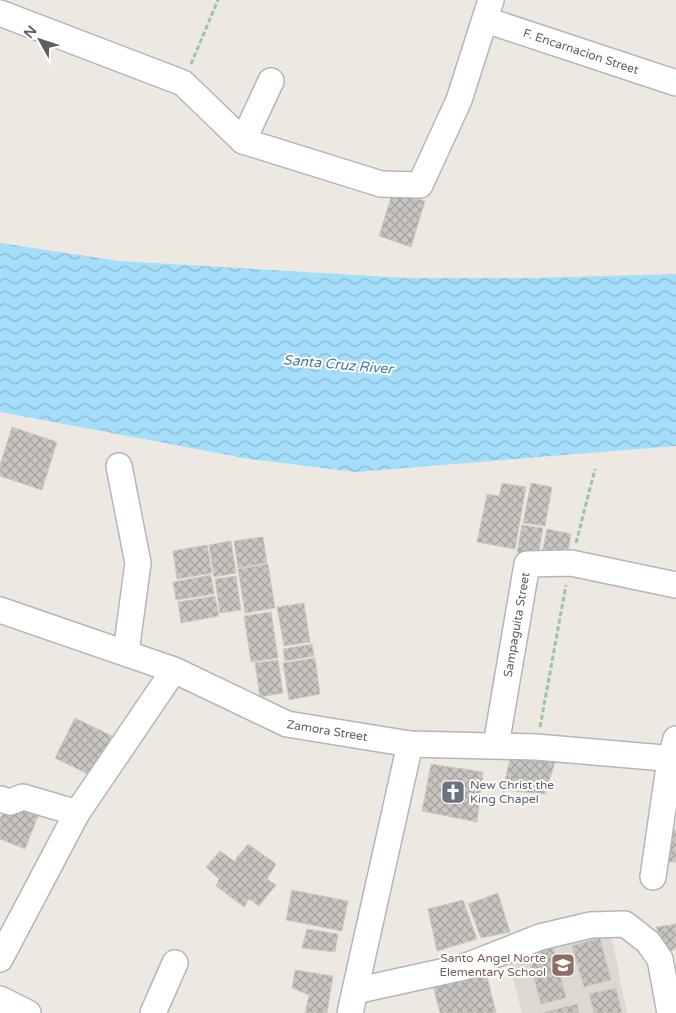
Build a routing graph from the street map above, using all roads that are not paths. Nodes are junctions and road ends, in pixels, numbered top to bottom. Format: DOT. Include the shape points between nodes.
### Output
graph roads {
  1 [pos="488,10"];
  2 [pos="0,13"];
  3 [pos="271,81"];
  4 [pos="676,83"];
  5 [pos="243,141"];
  6 [pos="119,466"];
  7 [pos="676,585"];
  8 [pos="0,610"];
  9 [pos="126,652"];
  10 [pos="174,670"];
  11 [pos="410,744"];
  12 [pos="496,745"];
  13 [pos="674,753"];
  14 [pos="0,799"];
  15 [pos="76,814"];
  16 [pos="653,877"];
  17 [pos="0,959"];
  18 [pos="175,963"];
  19 [pos="0,999"];
  20 [pos="352,1002"];
  21 [pos="28,1013"];
  22 [pos="153,1013"];
  23 [pos="670,1013"];
  1 -- 4 [label="street, F. Encarnacion Street"];
  1 -- 5 [label="street" via="459,100 420,185 380,184"];
  2 -- 5 [label="street" via="183,83"];
  3 -- 5 [label="street"];
  6 -- 9 [label="street" via="138,563"];
  7 -- 12 [label="street, Sampaguita Street" via="571,563 527,564"];
  8 -- 9 [label="street, Zamora Street"];
  9 -- 10 [label="street, Zamora Street"];
  10 -- 11 [label="street, Zamora Street" via="286,724"];
  10 -- 15 [label="street"];
  11 -- 12 [label="street, Zamora Street"];
  11 -- 20 [label="street"];
  12 -- 13 [label="street, Zamora Street"];
  13 -- 16 [label="street"];
  14 -- 15 [label="street" via="10,802 23,797"];
  15 -- 17 [label="street"];
  18 -- 22 [label="street"];
  19 -- 21 [label="street"];
  20 -- 23 [label="street" via="464,967 540,936 592,925 625,924 648,942 660,959"];
}
